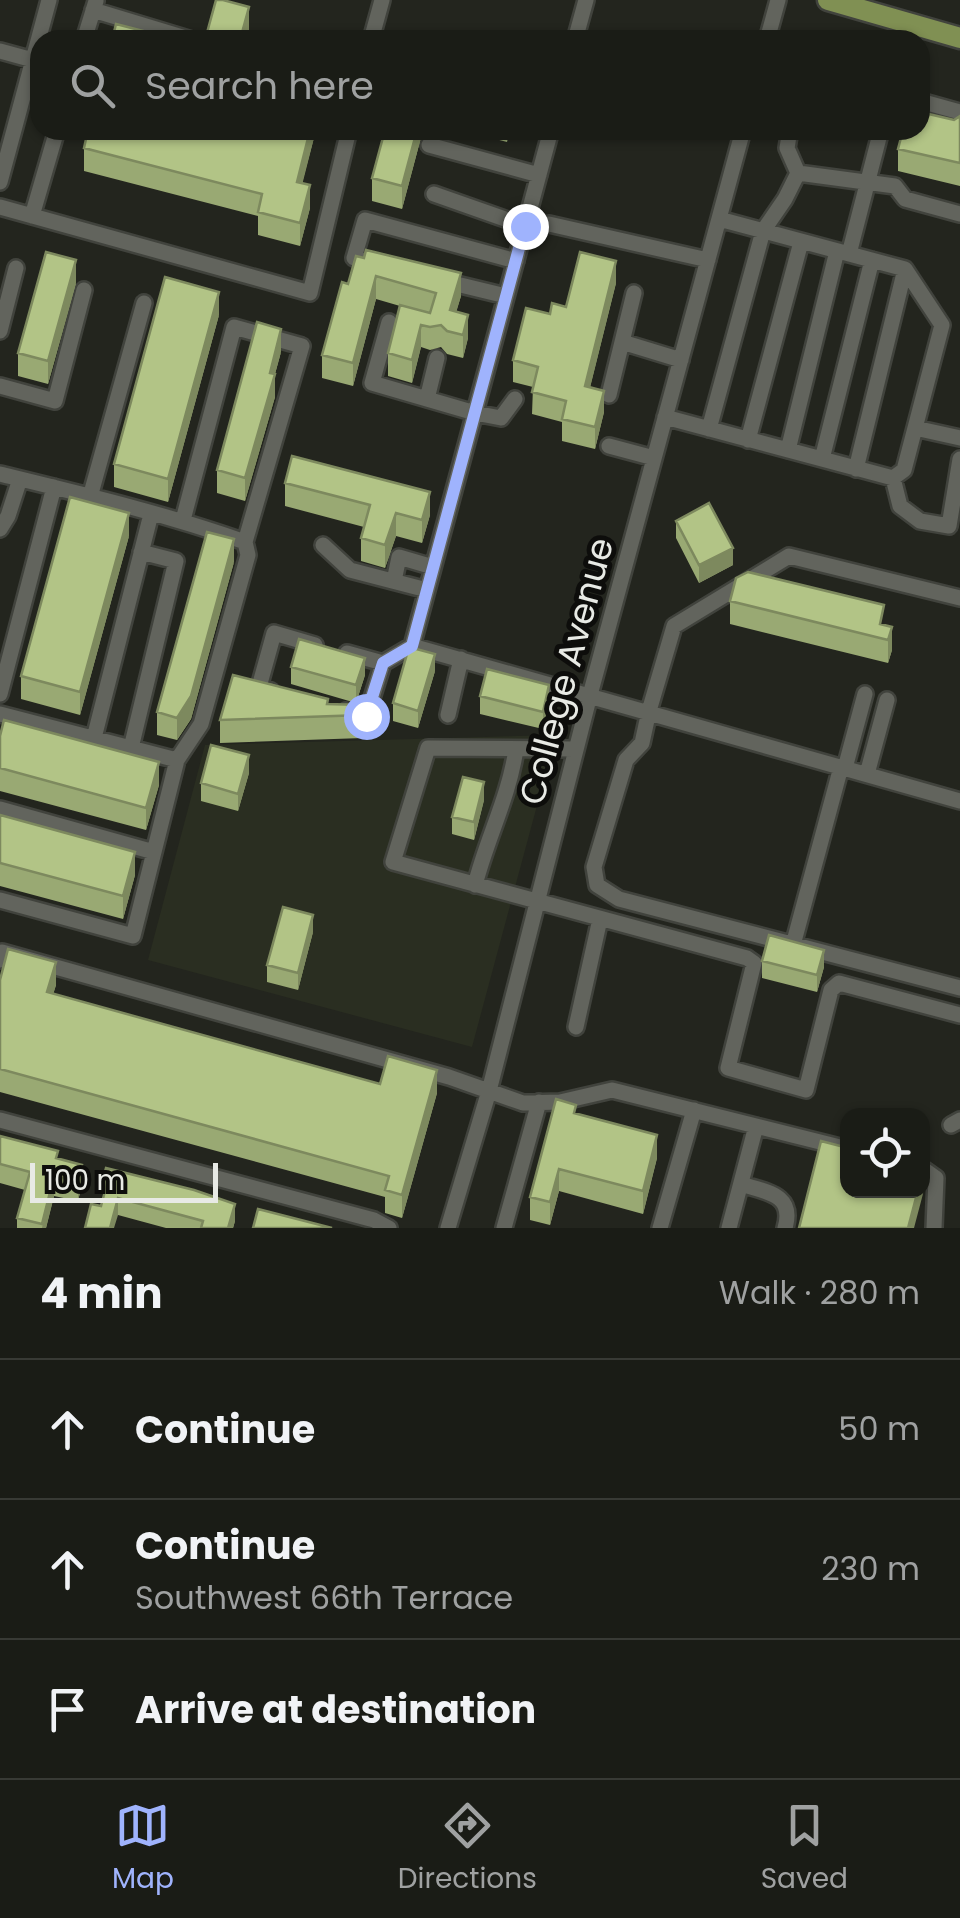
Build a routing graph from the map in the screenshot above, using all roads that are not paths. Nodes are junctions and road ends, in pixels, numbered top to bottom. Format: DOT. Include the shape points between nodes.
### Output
graph roads {
  1 [pos="49,0"];
  2 [pos="382,0"];
  3 [pos="586,0"];
  4 [pos="778,0"];
  5 [pos="828,0"];
  6 [pos="94,5"];
  7 [pos="41,30"];
  8 [pos="87,30"];
  9 [pos="164,30"];
  10 [pos="374,30"];
  11 [pos="578,30"];
  12 [pos="770,30"];
  13 [pos="960,38"];
  14 [pos="0,51"];
  15 [pos="30,59"];
  16 [pos="30,69"];
  17 [pos="930,104"];
  18 [pos="960,112"];
  19 [pos="55,140"];
  20 [pos="347,140"];
  21 [pos="548,140"];
  22 [pos="740,140"];
  23 [pos="788,140"];
  24 [pos="878,140"];
  25 [pos="429,145"];
  26 [pos="4,149"];
  27 [pos="798,173"];
  28 [pos="539,175"];
  29 [pos="0,182"];
  30 [pos="868,182"];
  31 [pos="434,194"];
  32 [pos="0,207"];
  33 [pos="960,214"];
  34 [pos="32,216"];
  35 [pos="719,220"];
  36 [pos="549,224"];
  37 [pos="525,226"];
  38 [pos="762,231"];
  39 [pos="801,242"];
  40 [pos="843,253"];
  41 [pos="708,260"];
  42 [pos="872,260"];
  43 [pos="516,261"];
  44 [pos="16,268"];
  45 [pos="392,268"];
  46 [pos="906,270"];
  47 [pos="430,277"];
  48 [pos="84,290"];
  49 [pos="634,293"];
  50 [pos="506,296"];
  51 [pos="144,303"];
  52 [pos="389,322"];
  53 [pos="0,330"];
  54 [pos="622,342"];
  55 [pos="437,358"];
  56 [pos="681,360"];
  57 [pos="0,386"];
  58 [pos="609,395"];
  59 [pos="428,399"];
  60 [pos="515,399"];
  61 [pos="475,413"];
  62 [pos="666,417"];
  63 [pos="915,428"];
  64 [pos="709,429"];
  65 [pos="960,438"];
  66 [pos="748,440"];
  67 [pos="609,446"];
  68 [pos="788,450"];
  69 [pos="654,458"];
  70 [pos="822,459"];
  71 [pos="960,460"];
  72 [pos="856,469"];
  73 [pos="0,474"];
  74 [pos="893,478"];
  75 [pos="20,479"];
  76 [pos="54,487"];
  77 [pos="90,497"];
  78 [pos="152,514"];
  79 [pos="182,520"];
  80 [pos="0,529"];
  81 [pos="246,542"];
  82 [pos="323,545"];
  83 [pos="141,552"];
  84 [pos="434,567"];
  85 [pos="394,581"];
  86 [pos="428,590"];
  87 [pos="960,598"];
  88 [pos="412,646"];
  89 [pos="461,659"];
  90 [pos="383,663"];
  91 [pos="0,694"];
  92 [pos="590,694"];
  93 [pos="864,694"];
  94 [pos="295,697"];
  95 [pos="887,700"];
  96 [pos="330,707"];
  97 [pos="648,711"];
  98 [pos="0,714"];
  99 [pos="448,715"];
  100 [pos="94,738"];
  101 [pos="131,748"];
  102 [pos="516,749"];
  103 [pos="576,749"];
  104 [pos="177,760"];
  105 [pos="843,767"];
  106 [pos="867,774"];
  107 [pos="960,800"];
  108 [pos="0,809"];
  109 [pos="154,852"];
  110 [pos="475,885"];
  111 [pos="0,900"];
  112 [pos="537,902"];
  113 [pos="600,919"];
  114 [pos="793,945"];
  115 [pos="0,960"];
  116 [pos="960,988"];
  117 [pos="960,1014"];
  118 [pos="576,1027"];
  119 [pos="489,1091"];
  120 [pos="539,1102"];
  121 [pos="694,1110"];
  122 [pos="0,1120"];
  123 [pos="756,1126"];
  124 [pos="840,1147"];
  125 [pos="930,1174"];
  126 [pos="740,1184"];
  127 [pos="389,1228"];
  128 [pos="448,1228"];
  129 [pos="504,1228"];
  130 [pos="660,1228"];
  131 [pos="729,1228"];
  132 [pos="785,1228"];
  133 [pos="934,1228"];
  1 -- 7 [label="street"];
  2 -- 10 [label="street"];
  3 -- 11 [label="street"];
  4 -- 12 [label="street"];
  5 -- 13 [label="main road"];
  6 -- 8 [label="street"];
  6 -- 9 [label="street"];
  14 -- 15 [label="street"];
  16 -- 26 [label="street"];
  17 -- 18 [label="street"];
  19 -- 34 [label="street"];
  20 -- 34 [label="street" via="310,293"];
  21 -- 28 [label="street"];
  22 -- 35 [label="street, College Avenue"];
  23 -- 27 [label="street"];
  24 -- 30 [label="street"];
  25 -- 28 [label="street"];
  26 -- 29 [label="street"];
  27 -- 30 [label="street"];
  27 -- 38 [label="street"];
  28 -- 37 [label="street"];
  30 -- 33 [label="street" via="895,186 905,199"];
  30 -- 40 [label="street"];
  31 -- 37 [label="street"];
  32 -- 34 [label="street"];
  35 -- 38 [label="street"];
  35 -- 41 [label="street, College Avenue"];
  36 -- 41 [label="street"];
  37 -- 43 [label="street"];
  38 -- 39 [label="street"];
  38 -- 64 [label="street"];
  39 -- 40 [label="street"];
  39 -- 66 [label="street"];
  40 -- 42 [label="street"];
  40 -- 68 [label="street"];
  41 -- 56 [label="street, College Avenue"];
  42 -- 46 [label="street"];
  42 -- 70 [label="street"];
  43 -- 45 [label="street" via="366,220 354,258"];
  43 -- 50 [label="street"];
  44 -- 53 [label="street"];
  46 -- 63 [label="street" via="942,325"];
  46 -- 72 [label="street"];
  47 -- 50 [label="street"];
  48 -- 57 [label="street" via="56,401"];
  49 -- 54 [label="street"];
  50 -- 61 [label="street"];
  51 -- 77 [label="street"];
  52 -- 59 [label="street" via="372,382"];
  54 -- 56 [label="street"];
  54 -- 58 [label="street"];
  55 -- 59 [label="street"];
  56 -- 62 [label="street, College Avenue"];
  59 -- 61 [label="street"];
  60 -- 61 [label="street" via="500,418"];
  61 -- 84 [label="street"];
  62 -- 64 [label="street"];
  62 -- 69 [label="street, College Avenue"];
  63 -- 65 [label="street"];
  63 -- 74 [label="street" via="904,470"];
  64 -- 66 [label="street"];
  66 -- 68 [label="street"];
  67 -- 69 [label="street"];
  68 -- 70 [label="street"];
  69 -- 92 [label="street, College Avenue"];
  70 -- 72 [label="street"];
  71 -- 74 [label="street" via="949,526 920,521 900,506"];
  72 -- 74 [label="street"];
  73 -- 75 [label="street"];
  75 -- 76 [label="street"];
  75 -- 80 [label="street"];
  76 -- 77 [label="street"];
  76 -- 91 [label="street"];
  77 -- 78 [label="street"];
  78 -- 79 [label="street"];
  78 -- 83 [label="street"];
  79 -- 81 [label="street"];
  79 -- 81 [label="street" via="234,327 302,346"];
  81 -- 104 [label="street" via="201,724"];
  82 -- 85 [label="street" via="350,570"];
  83 -- 100 [label="street"];
  83 -- 101 [label="street" via="176,561"];
  84 -- 85 [label="street" via="399,557"];
  84 -- 86 [label="street"];
  85 -- 86 [label="street"];
  86 -- 88 [label="street"];
  87 -- 97 [label="street" via="789,556 674,626"];
  88 -- 89 [label="street"];
  88 -- 90 [label="street"];
  89 -- 92 [label="street"];
  89 -- 99 [label="street"];
  90 -- 94 [label="street" via="274,633 259,688"];
  90 -- 96 [label="street" via="366,716"];
  92 -- 97 [label="street"];
  92 -- 103 [label="street, College Avenue"];
  93 -- 105 [label="street"];
  95 -- 106 [label="street"];
  97 -- 105 [label="street"];
  97 -- 114 [label="street" via="594,866 597,885 618,900"];
  98 -- 100 [label="street"];
  100 -- 101 [label="street"];
  101 -- 104 [label="street"];
  102 -- 103 [label="street"];
  102 -- 110 [label="street"];
  102 -- 110 [label="street" via="428,748 410,805 394,862"];
  103 -- 112 [label="street, College Avenue"];
  104 -- 109 [label="street"];
  105 -- 106 [label="street"];
  105 -- 114 [label="street"];
  106 -- 107 [label="street"];
  108 -- 109 [label="street"];
  109 -- 111 [label="street" via="133,936"];
  110 -- 112 [label="street"];
  112 -- 113 [label="street"];
  112 -- 119 [label="street, College Avenue"];
  113 -- 117 [label="street" via="754,963 728,1068 806,1090 831,990 839,983"];
  113 -- 118 [label="street"];
  114 -- 116 [label="street"];
  115 -- 119 [label="street" via="2,952"];
  119 -- 120 [label="street"];
  119 -- 128 [label="street, College Avenue"];
  120 -- 121 [label="street" via="612,1090"];
  120 -- 129 [label="street"];
  121 -- 123 [label="street"];
  121 -- 130 [label="street"];
  122 -- 127 [label="street"];
  123 -- 124 [label="street"];
  123 -- 126 [label="street"];
  125 -- 133 [label="street" via="936,1178"];
  126 -- 131 [label="street"];
  126 -- 132 [label="street" via="780,1198"];
}
